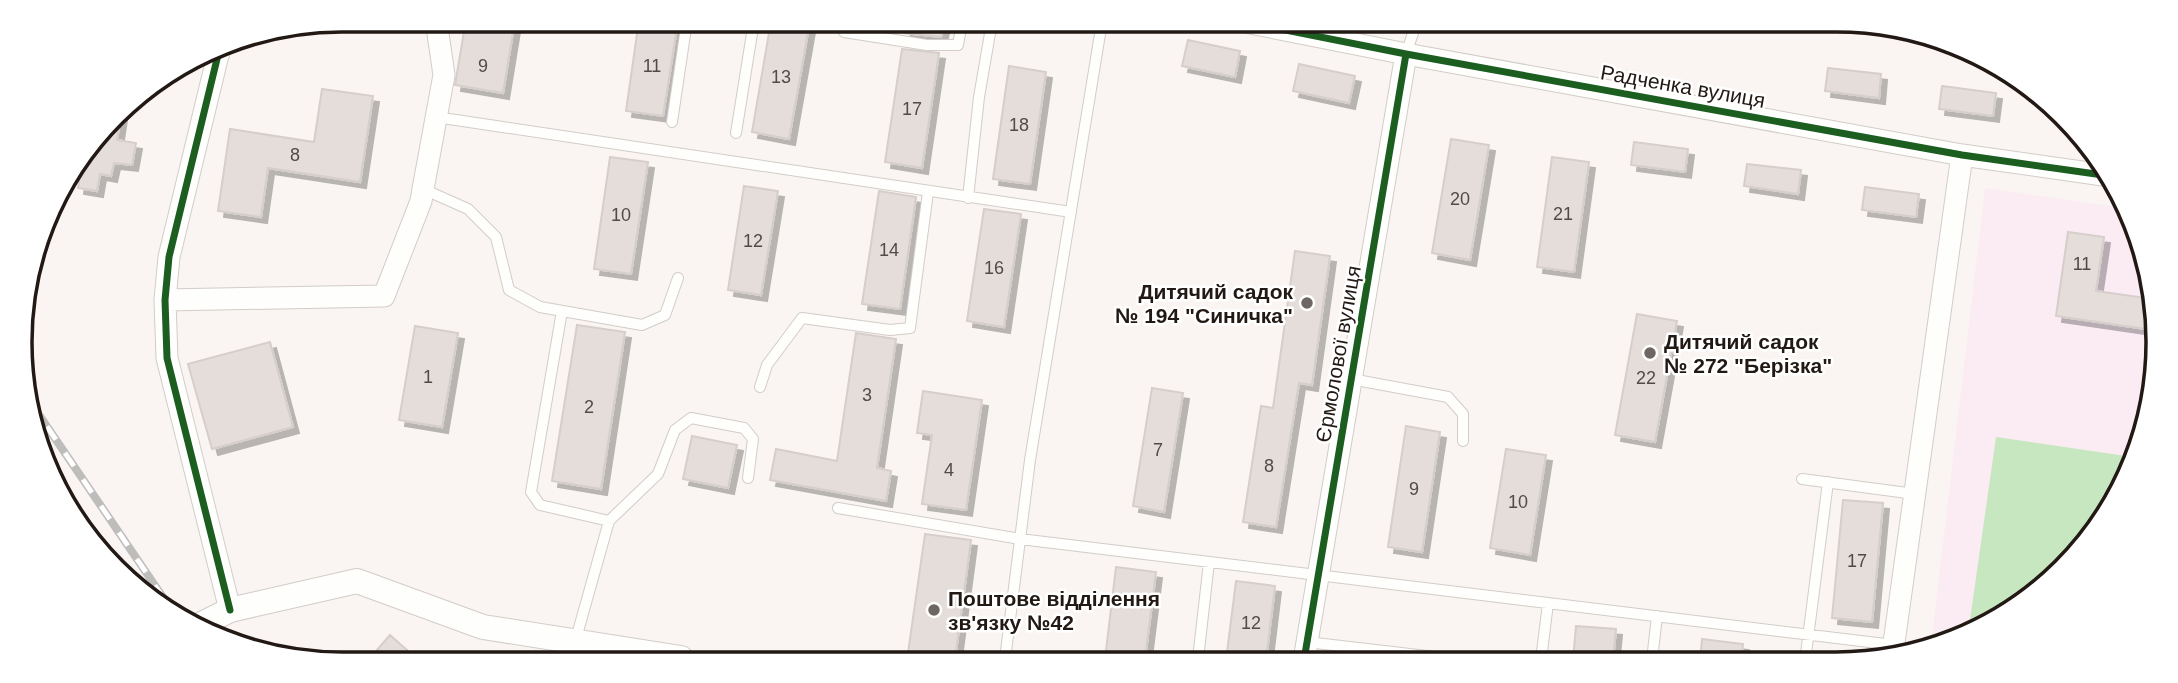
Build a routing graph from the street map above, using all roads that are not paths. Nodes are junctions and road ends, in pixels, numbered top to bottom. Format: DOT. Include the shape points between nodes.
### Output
graph roads {
  1 [pos="438,32"];
  2 [pos="685,32"];
  3 [pos="752,32"];
  4 [pos="844,32"];
  5 [pos="960,32"];
  6 [pos="990,32"];
  7 [pos="1100,32"];
  8 [pos="1295,32"];
  9 [pos="1413,32"];
  10 [pos="1406,54"];
  11 [pos="216,58"];
  12 [pos="436,117"];
  13 [pos="672,122"];
  14 [pos="736,133"];
  15 [pos="1962,155"];
  16 [pos="2097,174"];
  17 [pos="423,189"];
  18 [pos="928,192"];
  19 [pos="968,198"];
  20 [pos="1071,212"];
  21 [pos="678,278"];
  22 [pos="165,300"];
  23 [pos="562,311"];
  24 [pos="1352,379"];
  25 [pos="760,387"];
  26 [pos="1463,441"];
  27 [pos="748,478"];
  28 [pos="1802,478"];
  29 [pos="1828,482"];
  30 [pos="1915,494"];
  31 [pos="838,508"];
  32 [pos="608,521"];
  33 [pos="1020,539"];
  34 [pos="1209,562"];
  35 [pos="1318,575"];
  36 [pos="1548,603"];
  37 [pos="230,610"];
  38 [pos="1657,616"];
  39 [pos="207,621"];
  40 [pos="1808,634"];
  41 [pos="575,642"];
  42 [pos="1894,647"];
  43 [pos="1880,648"];
  44 [pos="1306,651"];
  45 [pos="641,652"];
  46 [pos="1006,652"];
  47 [pos="1199,652"];
  48 [pos="1542,652"];
  49 [pos="1653,652"];
  50 [pos="1806,652"];
  1 -- 12 [label="street" via="444,75"];
  2 -- 13 [label="lane"];
  3 -- 14 [label="lane"];
  4 -- 5 [label="lane" via="958,44"];
  6 -- 19 [label="lane"];
  7 -- 20 [label="lane"];
  8 -- 10 [label="street, Радченка вулиця"];
  9 -- 10 [label="lane"];
  10 -- 15 [label="street, Радченка вулиця"];
  10 -- 24 [label="street, Єрмолової вулиця"];
  11 -- 22 [label="street" via="169,257"];
  12 -- 17 [label="street"];
  12 -- 18 [label="lane"];
  15 -- 16 [label="street, Радченка вулиця"];
  15 -- 30 [label="street"];
  17 -- 22 [label="street" via="383,296"];
  17 -- 23 [label="lane" via="468,209 496,237 509,290 540,307"];
  18 -- 19 [label="lane"];
  18 -- 25 [label="lane" via="910,328 890,330 802,318 767,365"];
  19 -- 20 [label="lane"];
  20 -- 33 [label="lane"];
  21 -- 23 [label="lane" via="665,315 642,325"];
  22 -- 37 [label="street" via="167,358"];
  23 -- 32 [label="lane" via="531,492 540,505"];
  24 -- 26 [label="lane" via="1448,397 1463,414"];
  24 -- 35 [label="street, Єрмолової вулиця"];
  27 -- 32 [label="lane" via="753,439 744,428 691,418 675,430 658,474"];
  28 -- 29 [label="lane"];
  29 -- 30 [label="lane"];
  29 -- 40 [label="lane"];
  30 -- 42 [label="street"];
  31 -- 33 [label="lane"];
  32 -- 41 [label="lane"];
  33 -- 34 [label="lane"];
  33 -- 46 [label="lane"];
  34 -- 35 [label="lane"];
  34 -- 47 [label="lane"];
  35 -- 36 [label="lane"];
  35 -- 44 [label="street, Єрмолової вулиця"];
  36 -- 38 [label="lane"];
  36 -- 48 [label="lane"];
  37 -- 39 [label="street"];
  37 -- 41 [label="street" via="357,581 483,627"];
  38 -- 40 [label="lane"];
  38 -- 49 [label="lane"];
  40 -- 43 [label="lane"];
  40 -- 50 [label="lane"];
  41 -- 45 [label="street"];
}
